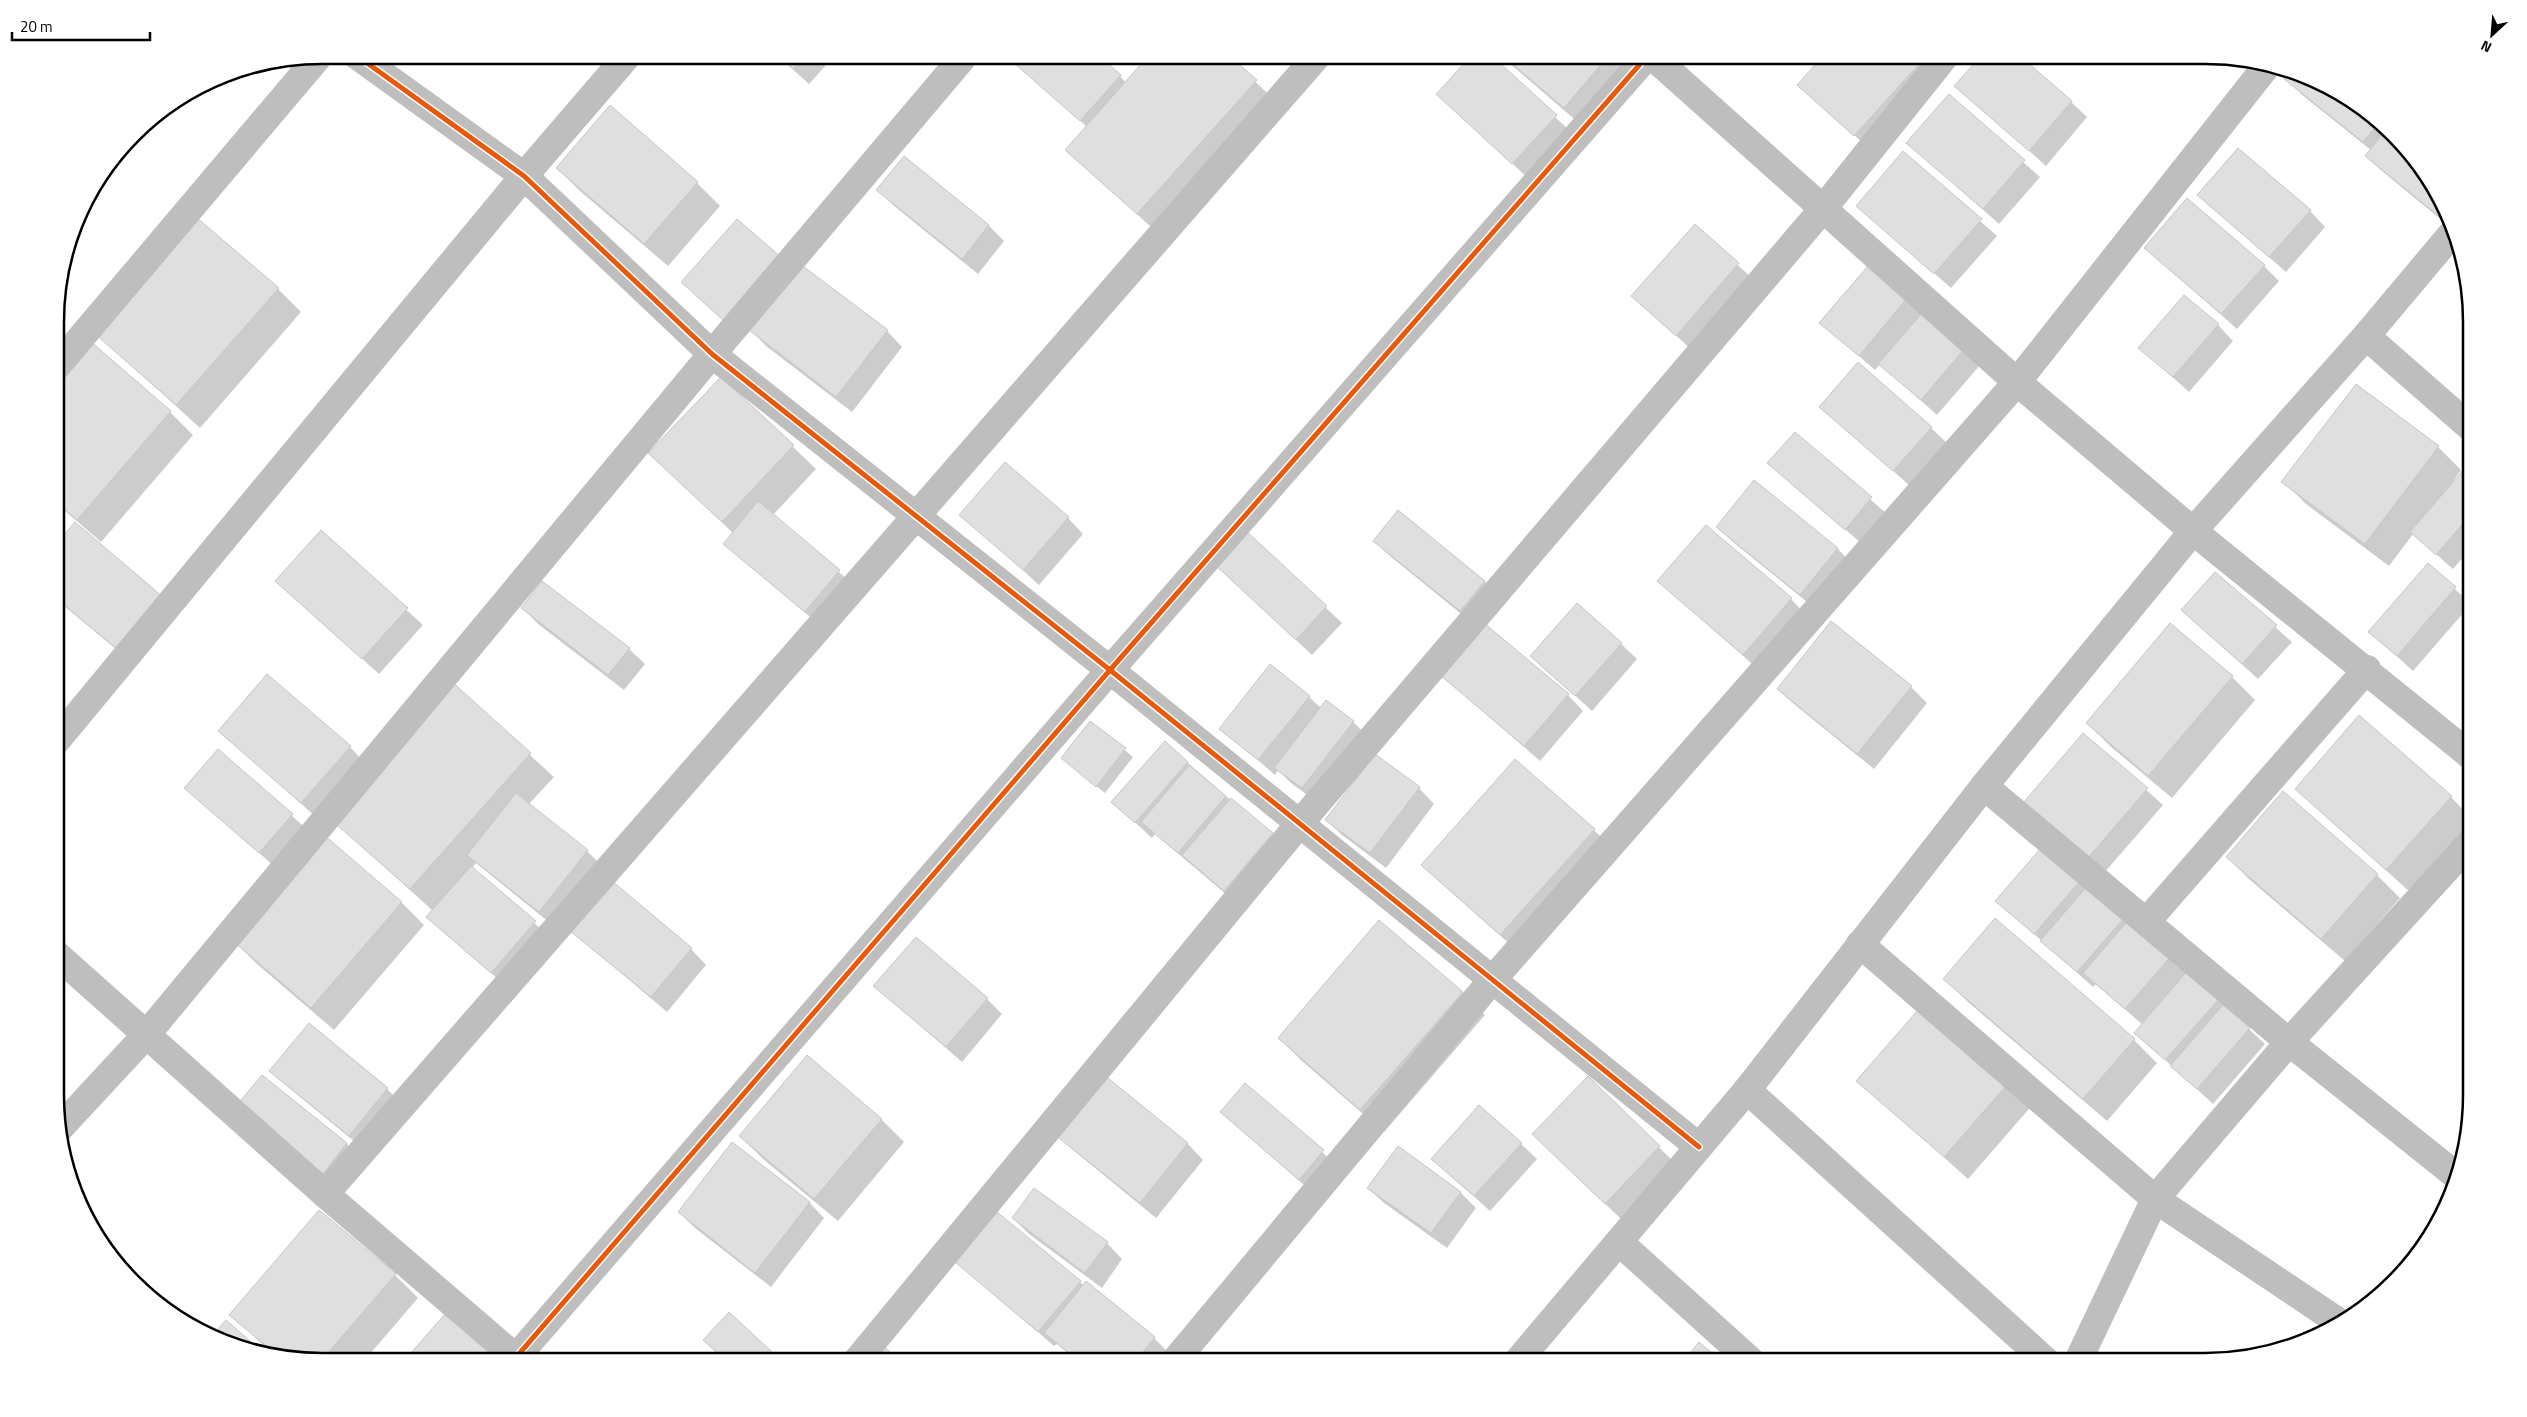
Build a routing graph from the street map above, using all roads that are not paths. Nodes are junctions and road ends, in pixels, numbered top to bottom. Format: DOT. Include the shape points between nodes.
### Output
graph roads {
  1 [pos="312,64"];
  2 [pos="368,64"];
  3 [pos="620,64"];
  4 [pos="957,64"];
  5 [pos="1310,64"];
  6 [pos="1642,64"];
  7 [pos="1660,64"];
  8 [pos="1939,64"];
  9 [pos="2263,71"];
  10 [pos="524,176"];
  11 [pos="1822,210"];
  12 [pos="2449,237"];
  13 [pos="2366,336"];
  14 [pos="712,354"];
  15 [pos="64,358"];
  16 [pos="2017,382"];
  17 [pos="2463,421"];
  18 [pos="916,516"];
  19 [pos="2193,531"];
  20 [pos="2367,669"];
  21 [pos="1110,670"];
  22 [pos="64,732"];
  23 [pos="2463,749"];
  24 [pos="1984,786"];
  25 [pos="1300,823"];
  26 [pos="2463,851"];
  27 [pos="2147,921"];
  28 [pos="1860,944"];
  29 [pos="64,961"];
  30 [pos="1493,979"];
  31 [pos="146,1035"];
  32 [pos="2289,1042"];
  33 [pos="1747,1090"];
  34 [pos="65,1122"];
  35 [pos="1699,1147"];
  36 [pos="2452,1172"];
  37 [pos="325,1194"];
  38 [pos="2155,1199"];
  39 [pos="1619,1242"];
  40 [pos="2334,1319"];
  41 [pos="508,1353"];
  42 [pos="522,1353"];
  43 [pos="863,1353"];
  44 [pos="1181,1353"];
  45 [pos="1525,1353"];
  46 [pos="1742,1353"];
  47 [pos="2036,1353"];
  48 [pos="2082,1353"];
  1 -- 15 [label="street"];
  2 -- 10 [label="street"];
  3 -- 10 [label="street"];
  4 -- 14 [label="street"];
  5 -- 18 [label="street"];
  6 -- 21 [label="street"];
  7 -- 11 [label="street"];
  8 -- 11 [label="street"];
  9 -- 16 [label="street"];
  10 -- 14 [label="street"];
  10 -- 22 [label="street"];
  11 -- 16 [label="street"];
  11 -- 25 [label="street"];
  12 -- 13 [label="street"];
  13 -- 17 [label="street"];
  13 -- 19 [label="street"];
  14 -- 18 [label="street"];
  14 -- 31 [label="street"];
  16 -- 19 [label="street"];
  16 -- 30 [label="street"];
  18 -- 21 [label="street"];
  18 -- 37 [label="street"];
  19 -- 20 [label="street"];
  19 -- 24 [label="street"];
  20 -- 23 [label="street"];
  20 -- 27 [label="street"];
  21 -- 25 [label="street"];
  21 -- 42 [label="street"];
  24 -- 27 [label="street"];
  24 -- 28 [label="street"];
  25 -- 30 [label="street"];
  25 -- 43 [label="street"];
  26 -- 32 [label="street"];
  27 -- 32 [label="street"];
  28 -- 33 [label="street"];
  28 -- 38 [label="street"];
  29 -- 31 [label="street"];
  30 -- 35 [label="street"];
  30 -- 44 [label="street"];
  31 -- 34 [label="street"];
  31 -- 37 [label="street"];
  32 -- 36 [label="street"];
  32 -- 38 [label="street"];
  33 -- 35 [label="street"];
  33 -- 47 [label="street"];
  35 -- 39 [label="street"];
  37 -- 41 [label="street"];
  38 -- 40 [label="street"];
  38 -- 48 [label="street"];
  39 -- 45 [label="street"];
  39 -- 46 [label="street"];
}
